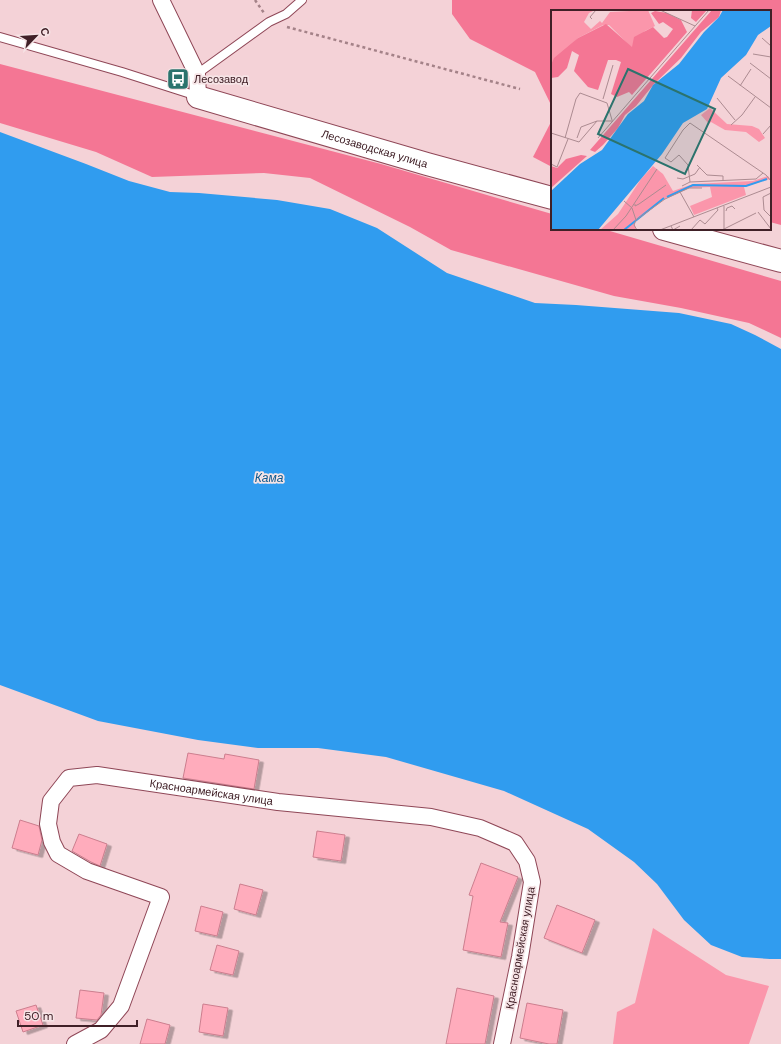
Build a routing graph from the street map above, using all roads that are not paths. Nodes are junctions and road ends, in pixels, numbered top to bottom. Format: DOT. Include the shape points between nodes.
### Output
graph roads {
  1 [pos="161,0"];
  2 [pos="302,0"];
  3 [pos="0,37"];
  4 [pos="197,74"];
  5 [pos="198,96"];
  6 [pos="551,198"];
  7 [pos="668,230"];
  8 [pos="781,261"];
  9 [pos="75,1044"];
  10 [pos="502,1044"];
  1 -- 4 [label="street"];
  2 -- 4 [label="lane" via="286,14 269,22"];
  3 -- 5 [label="lane"];
  4 -- 5 [label="street"];
  5 -- 6 [label="street, Лесозаводская улица"];
  7 -- 8 [label="street"];
  9 -- 10 [label="street, Красноармейская улица" via="101,1030 121,1006 161,897 87,871 58,854 48,824 51,801 69,778 97,775 278,802 431,817 480,828 515,843 527,861 532,882"];
}
